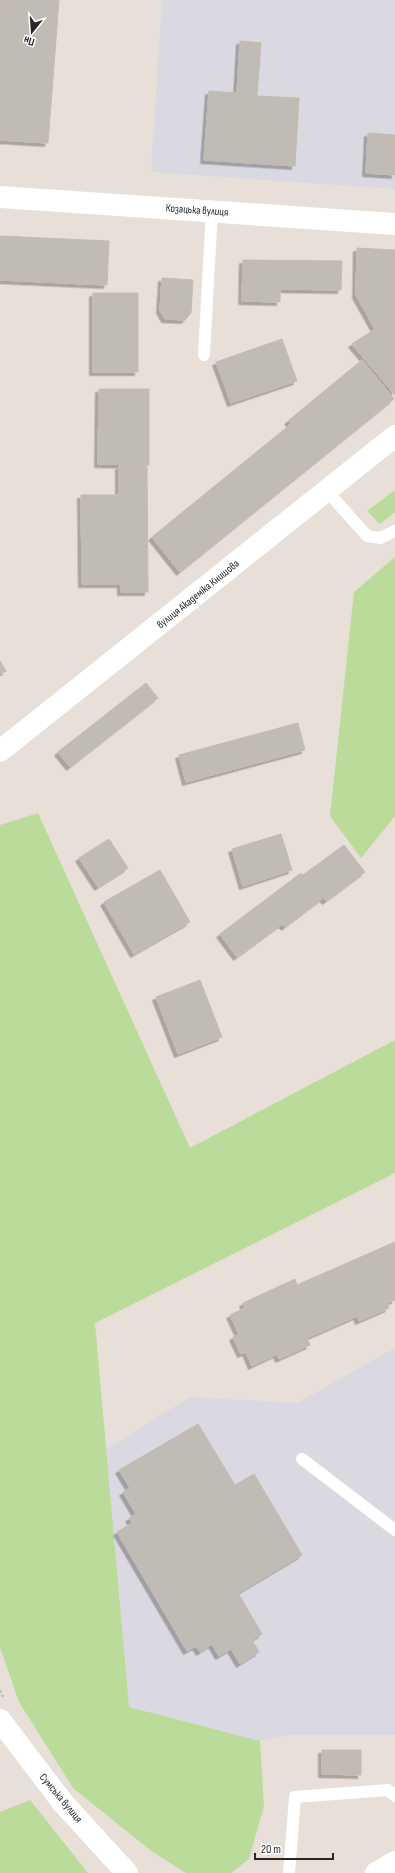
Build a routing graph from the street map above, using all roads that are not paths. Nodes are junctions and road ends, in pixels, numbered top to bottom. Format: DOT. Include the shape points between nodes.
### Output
graph roads {
  1 [pos="0,196"];
  2 [pos="212,211"];
  3 [pos="395,224"];
  4 [pos="204,355"];
  5 [pos="395,436"];
  6 [pos="327,491"];
  7 [pos="395,532"];
  8 [pos="0,752"];
  9 [pos="302,1459"];
  10 [pos="395,1530"];
  11 [pos="0,1720"];
  12 [pos="395,1796"];
  13 [pos="395,1862"];
  14 [pos="127,1873"];
  15 [pos="289,1873"];
  16 [pos="376,1873"];
  1 -- 2 [label="street, Козацька вулиця"];
  2 -- 3 [label="street, Козацька вулиця"];
  2 -- 4 [label="lane"];
  5 -- 6 [label="street, вулиця Академіка Книшова"];
  6 -- 7 [label="lane" via="367,536 380,538"];
  6 -- 8 [label="street, вулиця Академіка Книшова"];
  9 -- 10 [label="lane"];
  11 -- 14 [label="street, Сумська вулиця" via="62,1803"];
  12 -- 15 [label="lane" via="388,1790 295,1797"];
  13 -- 16 [label="street"];
}
